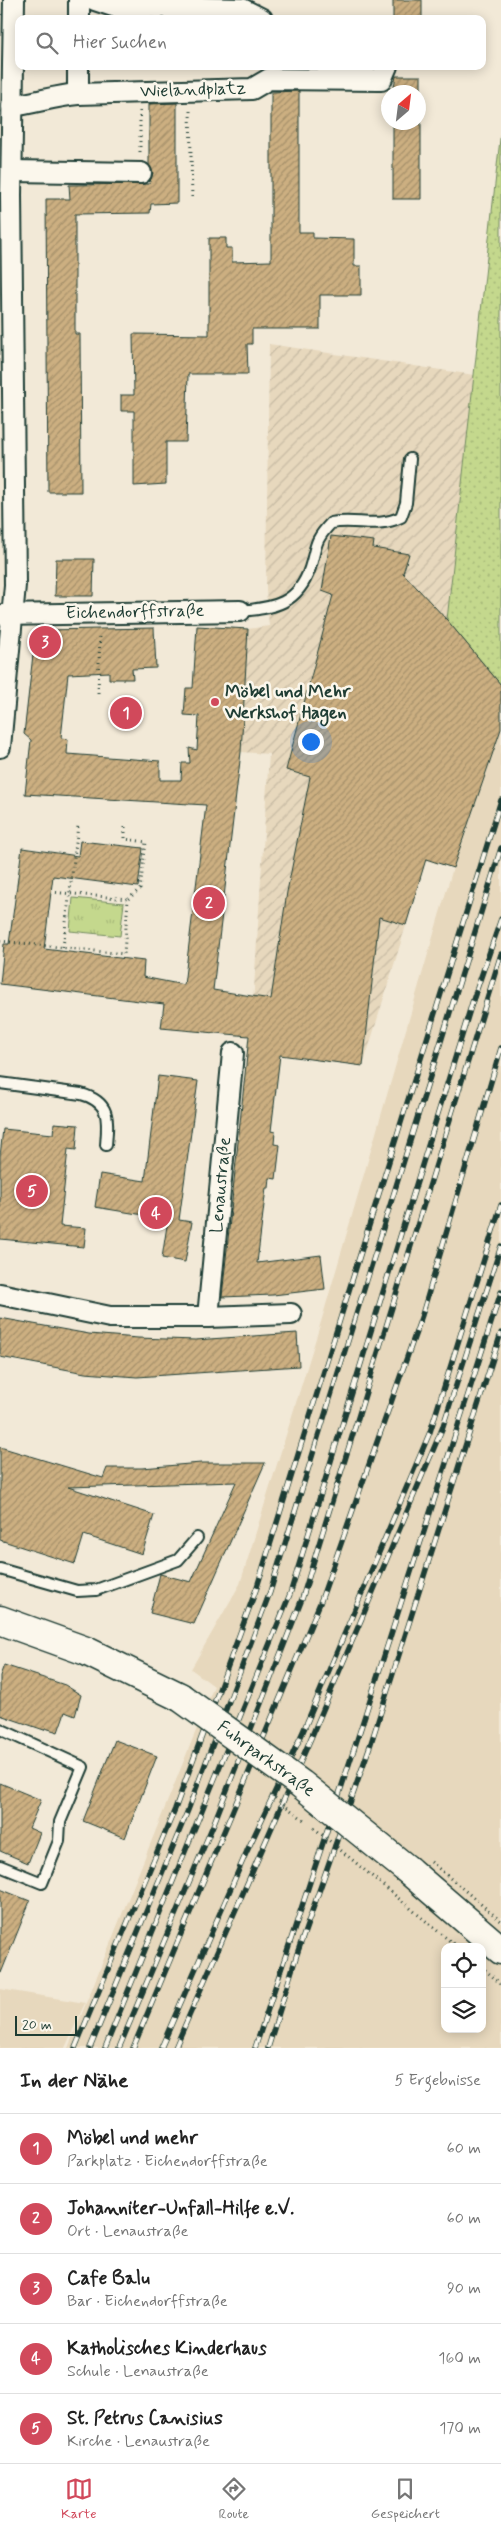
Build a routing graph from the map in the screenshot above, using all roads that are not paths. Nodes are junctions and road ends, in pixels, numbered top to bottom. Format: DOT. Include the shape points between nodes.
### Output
graph roads {
  1 [pos="14,0"];
  2 [pos="79,0"];
  3 [pos="95,0"];
  4 [pos="79,15"];
  5 [pos="254,15"];
  6 [pos="6,46"];
  7 [pos="78,70"];
  8 [pos="385,70"];
  9 [pos="78,94"];
  10 [pos="12,106"];
  11 [pos="12,171"];
  12 [pos="141,173"];
  13 [pos="410,459"];
  14 [pos="240,611"];
  15 [pos="7,614"];
  16 [pos="0,747"];
  17 [pos="233,1053"];
  18 [pos="0,1083"];
  19 [pos="106,1145"];
  20 [pos="0,1294"];
  21 [pos="291,1314"];
  22 [pos="208,1317"];
  23 [pos="197,1538"];
  24 [pos="0,1569"];
  25 [pos="0,1620"];
  26 [pos="0,1729"];
  27 [pos="0,1866"];
  28 [pos="501,1950"];
  1 -- 6 [label="street"];
  2 -- 4 [label="street"];
  3 -- 5 [label="street" via="113,6 242,9"];
  6 -- 10 [label="street"];
  7 -- 9 [label="street"];
  8 -- 9 [label="street, Wielandplatz" via="381,80 269,79 252,89"];
  9 -- 10 [label="street, Wielandplatz"];
  10 -- 11 [label="street"];
  11 -- 12 [label="street"];
  11 -- 15 [label="street"];
  13 -- 14 [label="lane" via="406,503 401,517 388,524 331,523 314,546 310,568 298,593 280,605"];
  14 -- 15 [label="street, Eichendorffstraße"];
  15 -- 16 [label="street"];
  17 -- 22 [label="street, Lenaustraße"];
  18 -- 19 [label="lane" via="93,1098 104,1108 108,1119"];
  20 -- 22 [label="street" via="110,1317"];
  21 -- 22 [label="street"];
  23 -- 24 [label="lane" via="178,1560 96,1590 77,1591"];
  25 -- 28 [label="main road, Fuhrparkstraße, bridge" via="86,1651 180,1697 301,1784"];
  26 -- 27 [label="lane" via="83,1767 60,1822 59,1841 42,1883"];
}
